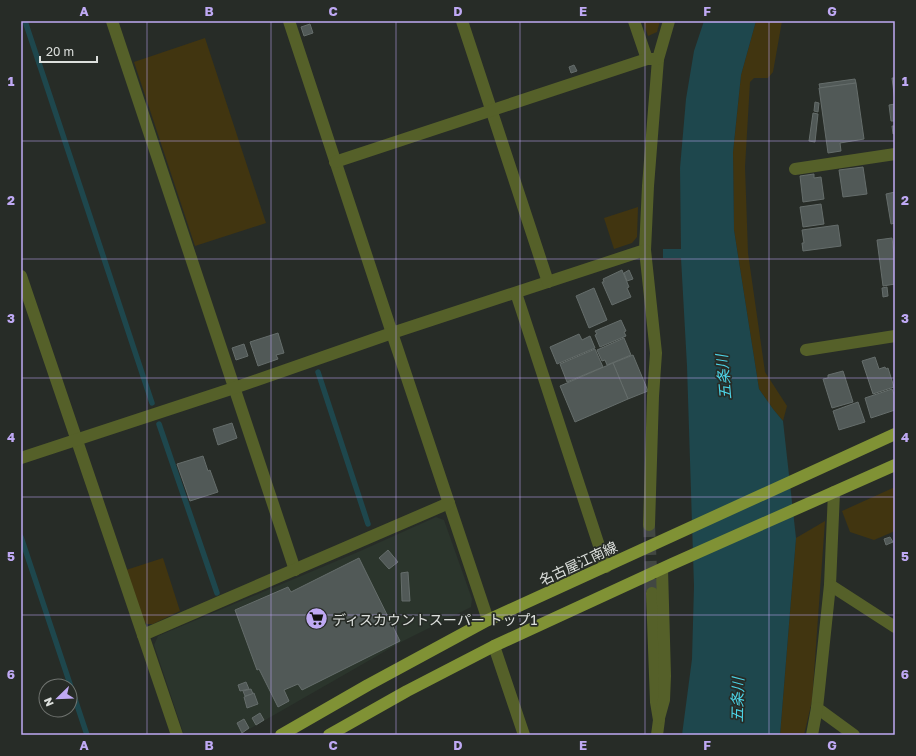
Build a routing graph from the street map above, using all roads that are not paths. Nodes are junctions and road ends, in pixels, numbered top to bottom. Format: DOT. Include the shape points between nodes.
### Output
graph roads {
  1 [pos="112,21"];
  2 [pos="289,21"];
  3 [pos="462,21"];
  4 [pos="634,21"];
  5 [pos="669,21"];
  6 [pos="652,59"];
  7 [pos="491,110"];
  8 [pos="895,154"];
  9 [pos="335,162"];
  10 [pos="795,169"];
  11 [pos="645,250"];
  12 [pos="21,276"];
  13 [pos="548,282"];
  14 [pos="516,293"];
  15 [pos="392,333"];
  16 [pos="895,336"];
  17 [pos="806,350"];
  18 [pos="234,388"];
  19 [pos="895,434"];
  20 [pos="77,439"];
  21 [pos="21,458"];
  22 [pos="895,465"];
  23 [pos="834,492"];
  24 [pos="448,503"];
  25 [pos="649,525"];
  26 [pos="606,567"];
  27 [pos="667,567"];
  28 [pos="295,570"];
  29 [pos="830,585"];
  30 [pos="652,593"];
  31 [pos="488,620"];
  32 [pos="895,627"];
  33 [pos="143,635"];
  34 [pos="494,646"];
  35 [pos="817,708"];
  36 [pos="659,718"];
  37 [pos="177,735"];
  38 [pos="281,735"];
  39 [pos="329,735"];
  40 [pos="524,735"];
  41 [pos="657,735"];
  42 [pos="812,735"];
  43 [pos="854,735"];
  1 -- 18 [label="street"];
  2 -- 9 [label="street"];
  3 -- 7 [label="street"];
  4 -- 6 [label="street"];
  5 -- 6 [label="street"];
  6 -- 7 [label="street"];
  6 -- 11 [label="street"];
  7 -- 9 [label="street"];
  7 -- 13 [label="street"];
  8 -- 10 [label="street"];
  9 -- 15 [label="street"];
  11 -- 13 [label="street"];
  11 -- 25 [label="street" via="656,353"];
  12 -- 20 [label="street"];
  13 -- 14 [label="street"];
  14 -- 15 [label="street"];
  14 -- 26 [label="street"];
  15 -- 18 [label="street"];
  15 -- 24 [label="street"];
  16 -- 17 [label="street"];
  18 -- 20 [label="street"];
  18 -- 28 [label="street"];
  19 -- 26 [label="main road, 名古屋江南線"];
  20 -- 21 [label="street"];
  20 -- 33 [label="street"];
  22 -- 23 [label="main road"];
  23 -- 27 [label="main road"];
  23 -- 29 [label="street"];
  24 -- 28 [label="street"];
  24 -- 31 [label="street"];
  26 -- 31 [label="main road, 名古屋江南線"];
  27 -- 34 [label="main road"];
  27 -- 36 [label="street" via="665,684"];
  28 -- 33 [label="street"];
  29 -- 32 [label="street"];
  29 -- 35 [label="street"];
  30 -- 36 [label="street" via="656,702"];
  31 -- 38 [label="main road, 名古屋江南線"];
  33 -- 37 [label="street"];
  34 -- 39 [label="main road"];
  34 -- 40 [label="street"];
  35 -- 42 [label="street"];
  35 -- 43 [label="street"];
  36 -- 41 [label="street"];
}
